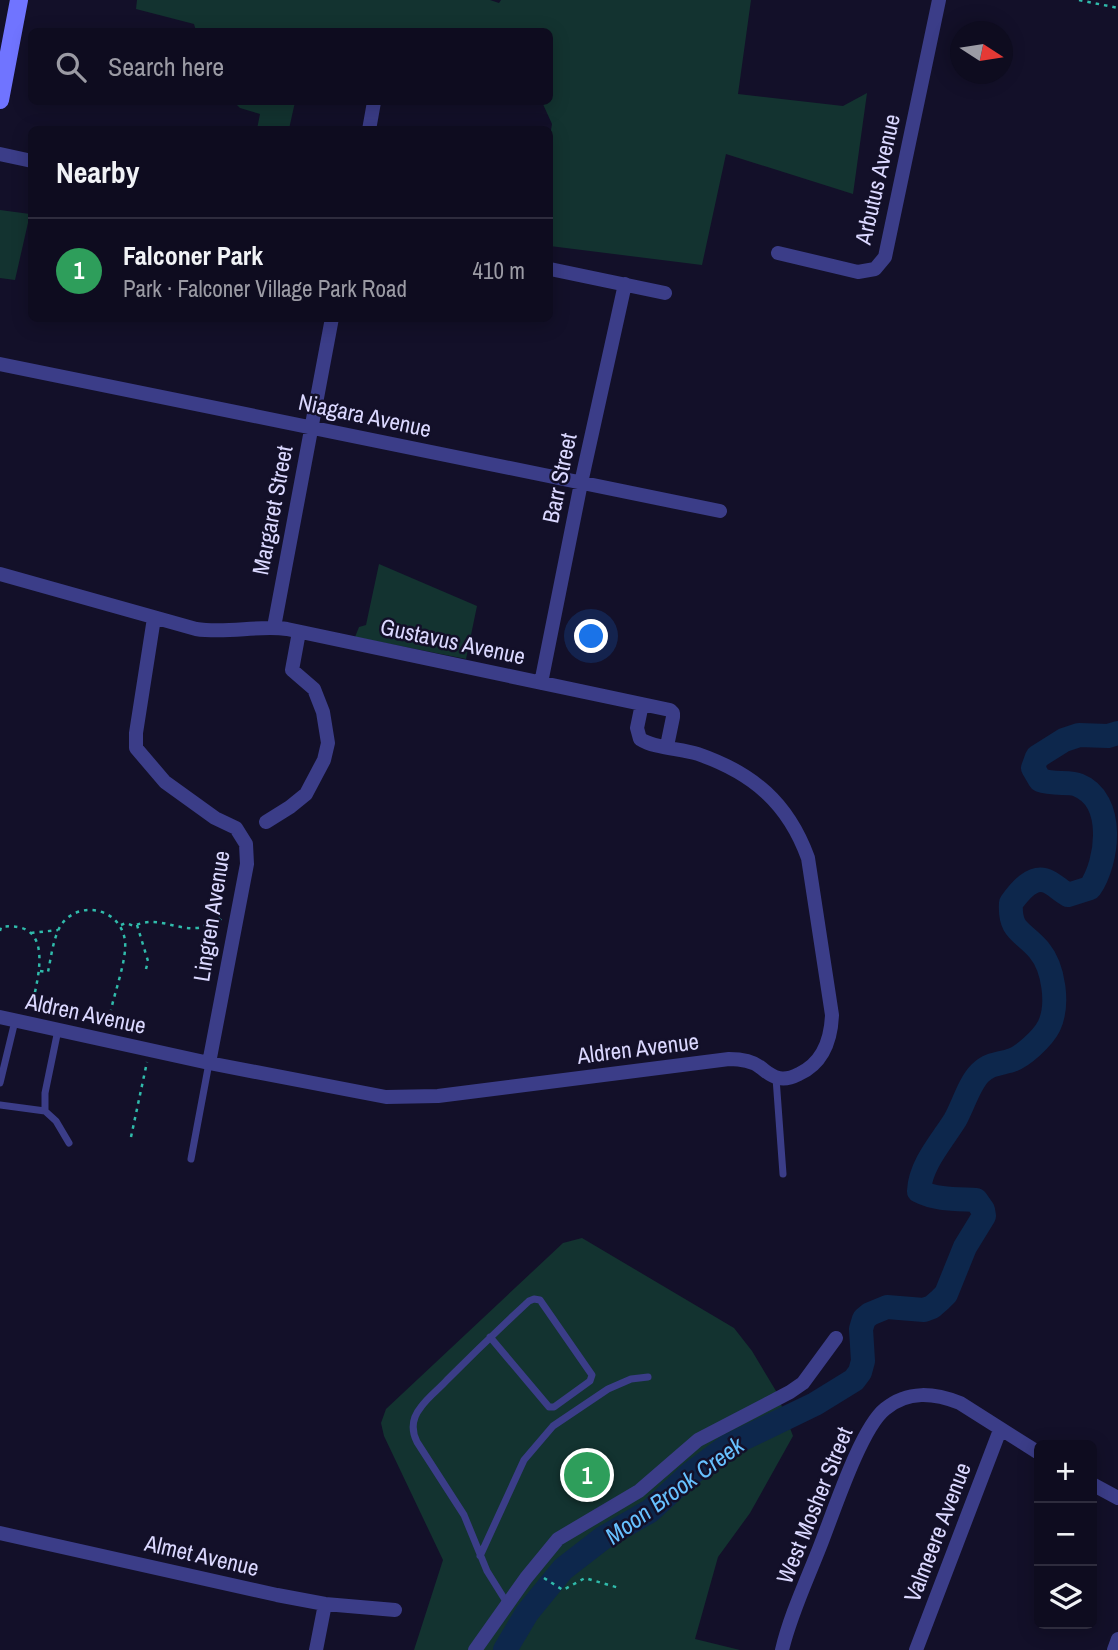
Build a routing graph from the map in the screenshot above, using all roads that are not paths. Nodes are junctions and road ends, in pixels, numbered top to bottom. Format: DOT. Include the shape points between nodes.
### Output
graph roads {
  1 [pos="19,0"];
  2 [pos="939,0"];
  3 [pos="0,100"];
  4 [pos="373,105"];
  5 [pos="370,126"];
  6 [pos="0,154"];
  7 [pos="28,160"];
  8 [pos="778,253"];
  9 [pos="553,270"];
  10 [pos="625,284"];
  11 [pos="665,293"];
  12 [pos="331,322"];
  13 [pos="0,364"];
  14 [pos="311,428"];
  15 [pos="581,483"];
  16 [pos="720,511"];
  17 [pos="0,574"];
  18 [pos="153,618"];
  19 [pos="274,627"];
  20 [pos="299,632"];
  21 [pos="541,683"];
  22 [pos="642,704"];
  23 [pos="667,746"];
  24 [pos="266,822"];
  25 [pos="7,1019"];
  26 [pos="58,1030"];
  27 [pos="209,1063"];
  28 [pos="776,1078"];
  29 [pos="0,1083"];
  30 [pos="0,1105"];
  31 [pos="45,1111"];
  32 [pos="69,1143"];
  33 [pos="191,1159"];
  34 [pos="783,1174"];
  35 [pos="490,1337"];
  36 [pos="836,1338"];
  37 [pos="648,1377"];
  38 [pos="1000,1430"];
  39 [pos="1034,1450"];
  40 [pos="1097,1487"];
  41 [pos="1118,1498"];
  42 [pos="0,1533"];
  43 [pos="480,1556"];
  44 [pos="508,1603"];
  45 [pos="325,1604"];
  46 [pos="395,1609"];
  47 [pos="1118,1639"];
  48 [pos="316,1650"];
  49 [pos="475,1650"];
  50 [pos="782,1650"];
  51 [pos="916,1650"];
  52 [pos="1114,1650"];
  1 -- 3 [label="street"];
  2 -- 8 [label="street, Arbutus Avenue" via="886,257 875,269 858,272"];
  4 -- 5 [label="street"];
  6 -- 7 [label="street"];
  9 -- 10 [label="street"];
  10 -- 11 [label="street"];
  10 -- 15 [label="street, Barr Street"];
  12 -- 14 [label="street, Margaret Street"];
  13 -- 14 [label="street, Niagara Avenue"];
  14 -- 15 [label="street, Niagara Avenue"];
  14 -- 19 [label="street, Margaret Street"];
  15 -- 16 [label="street, Niagara Avenue"];
  15 -- 21 [label="street, Barr Street"];
  17 -- 18 [label="street"];
  18 -- 19 [label="street, Gustavus Avenue" via="219,631"];
  18 -- 27 [label="street, Lingren Avenue" via="136,748 165,782 236,828 246,844 247,864"];
  19 -- 20 [label="street, Gustavus Avenue"];
  20 -- 21 [label="street, Gustavus Avenue"];
  20 -- 24 [label="street" via="292,670 314,689 327,743 324,760 306,794"];
  21 -- 22 [label="street, Gustavus Avenue"];
  22 -- 23 [label="street" via="637,728 640,739"];
  22 -- 23 [label="street, Gustavus Avenue" via="673,713"];
  23 -- 28 [label="street" via="698,754 752,779 793,825 808,858 831,1029 813,1066 788,1079"];
  25 -- 26 [label="street, Aldren Avenue"];
  25 -- 29 [label="lane"];
  26 -- 27 [label="street, Aldren Avenue"];
  26 -- 31 [label="lane"];
  27 -- 28 [label="street, Aldren Avenue" via="394,1097 438,1096 729,1059 751,1062"];
  27 -- 33 [label="lane"];
  28 -- 34 [label="lane"];
  30 -- 31 [label="lane"];
  31 -- 32 [label="lane"];
  35 -- 35 [label="lane" via="529,1301 540,1300 592,1375 590,1381 549,1407"];
  35 -- 43 [label="lane" via="420,1408 412,1433 464,1515"];
  36 -- 44 [label="street" via="803,1383 698,1440 639,1491 558,1539"];
  37 -- 43 [label="lane" via="608,1389 547,1432 514,1477"];
  38 -- 39 [label="street"];
  38 -- 50 [label="street, West Mosher Street" via="960,1404 928,1394 911,1395 885,1409 868,1431"];
  38 -- 51 [label="street, Valmeere Avenue"];
  40 -- 41 [label="street"];
  42 -- 45 [label="street, Almet Avenue"];
  43 -- 44 [label="lane"];
  44 -- 49 [label="street"];
  45 -- 46 [label="street, Almet Avenue"];
  45 -- 48 [label="street"];
  47 -- 52 [label="street"];
}
